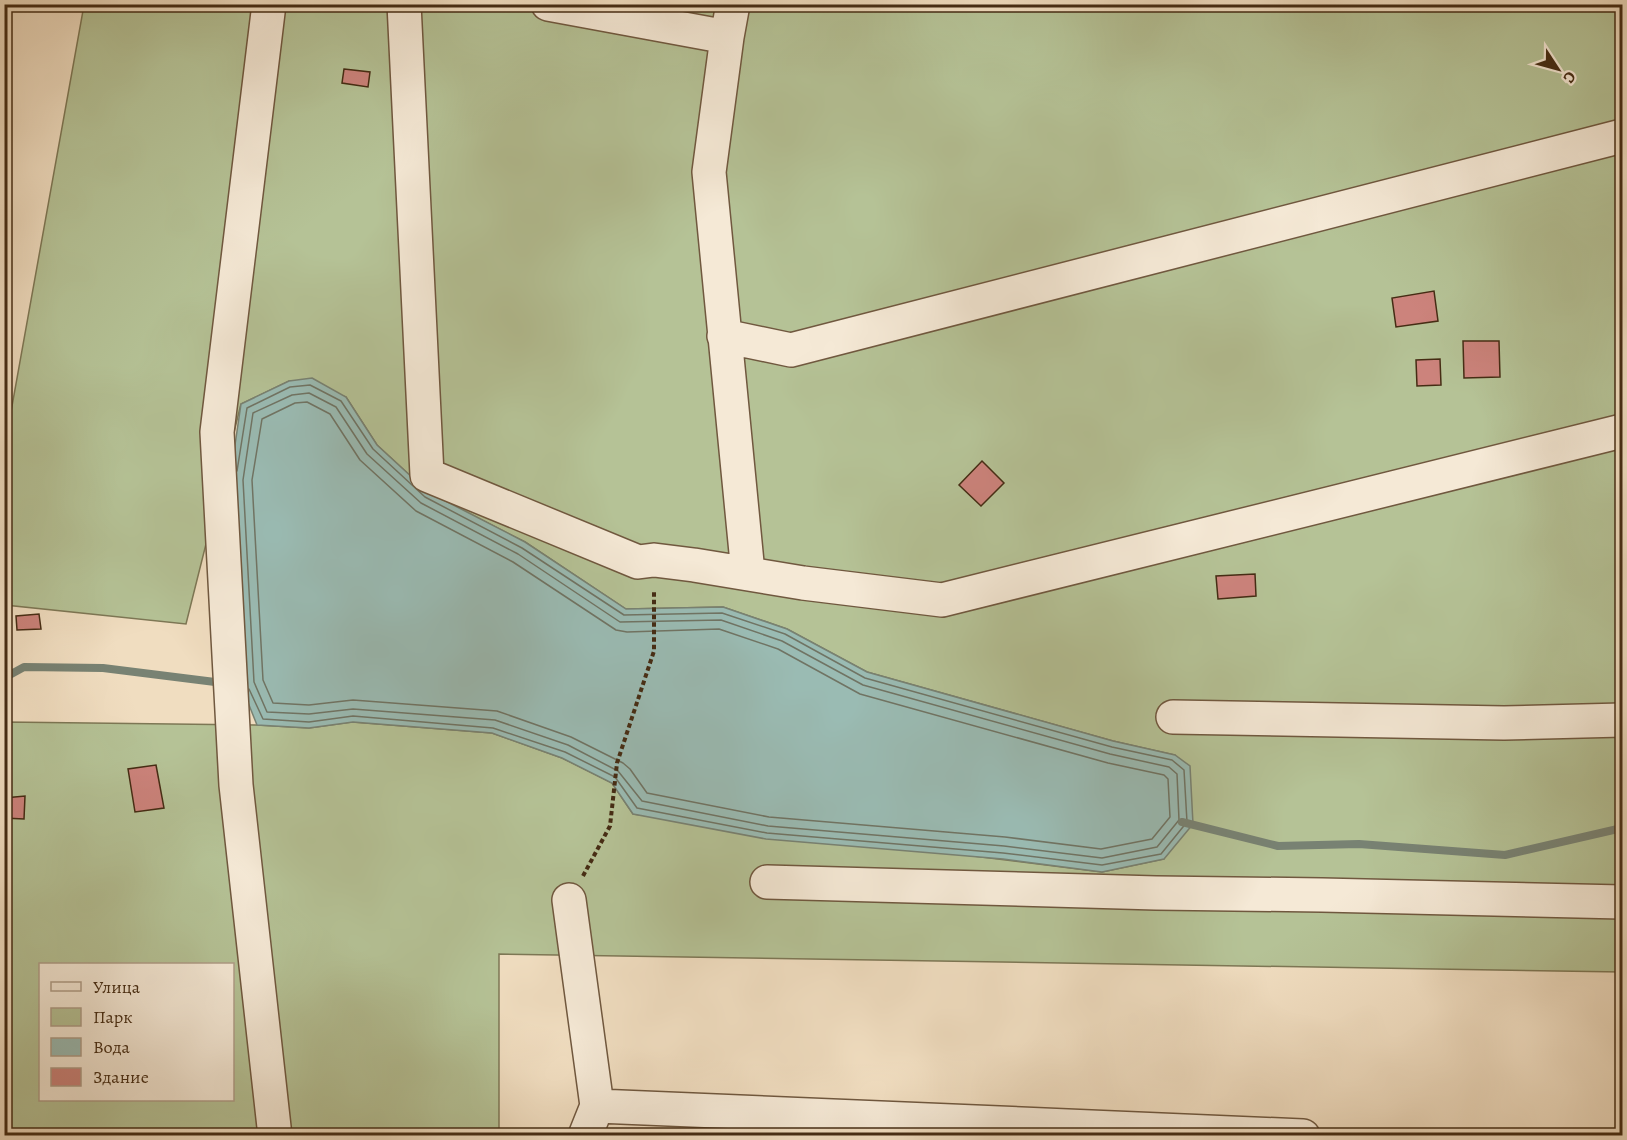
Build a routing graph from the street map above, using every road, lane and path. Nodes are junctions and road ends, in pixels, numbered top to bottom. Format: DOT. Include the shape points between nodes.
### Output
graph roads {
  1 [pos="269,4"];
  2 [pos="404,4"];
  3 [pos="548,4"];
  4 [pos="733,4"];
  5 [pos="727,37"];
  6 [pos="1623,136"];
  7 [pos="724,336"];
  8 [pos="1623,431"];
  9 [pos="654,560"];
  10 [pos="748,573"];
  11 [pos="1173,717"];
  12 [pos="1623,720"];
  13 [pos="767,882"];
  14 [pos="570,900"];
  15 [pos="1623,902"];
  16 [pos="591,1121"];
  17 [pos="274,1136"];
  18 [pos="1303,1136"];
  1 -- 17 [label="lane" via="217,432 236,786"];
  2 -- 9 [label="lane" via="427,475 638,561"];
  3 -- 5 [label="lane"];
  4 -- 5 [label="lane"];
  5 -- 7 [label="lane" via="709,172"];
  6 -- 7 [label="lane" via="791,350"];
  7 -- 10 [label="lane"];
  8 -- 10 [label="lane" via="942,600"];
  9 -- 10 [label="lane"];
  9 -- 14 [label="path" via="654,651 617,762 610,826"];
  11 -- 12 [label="lane" via="1504,723"];
  13 -- 15 [label="lane"];
  14 -- 16 [label="lane"];
  16 -- 18 [label="lane"];
}
